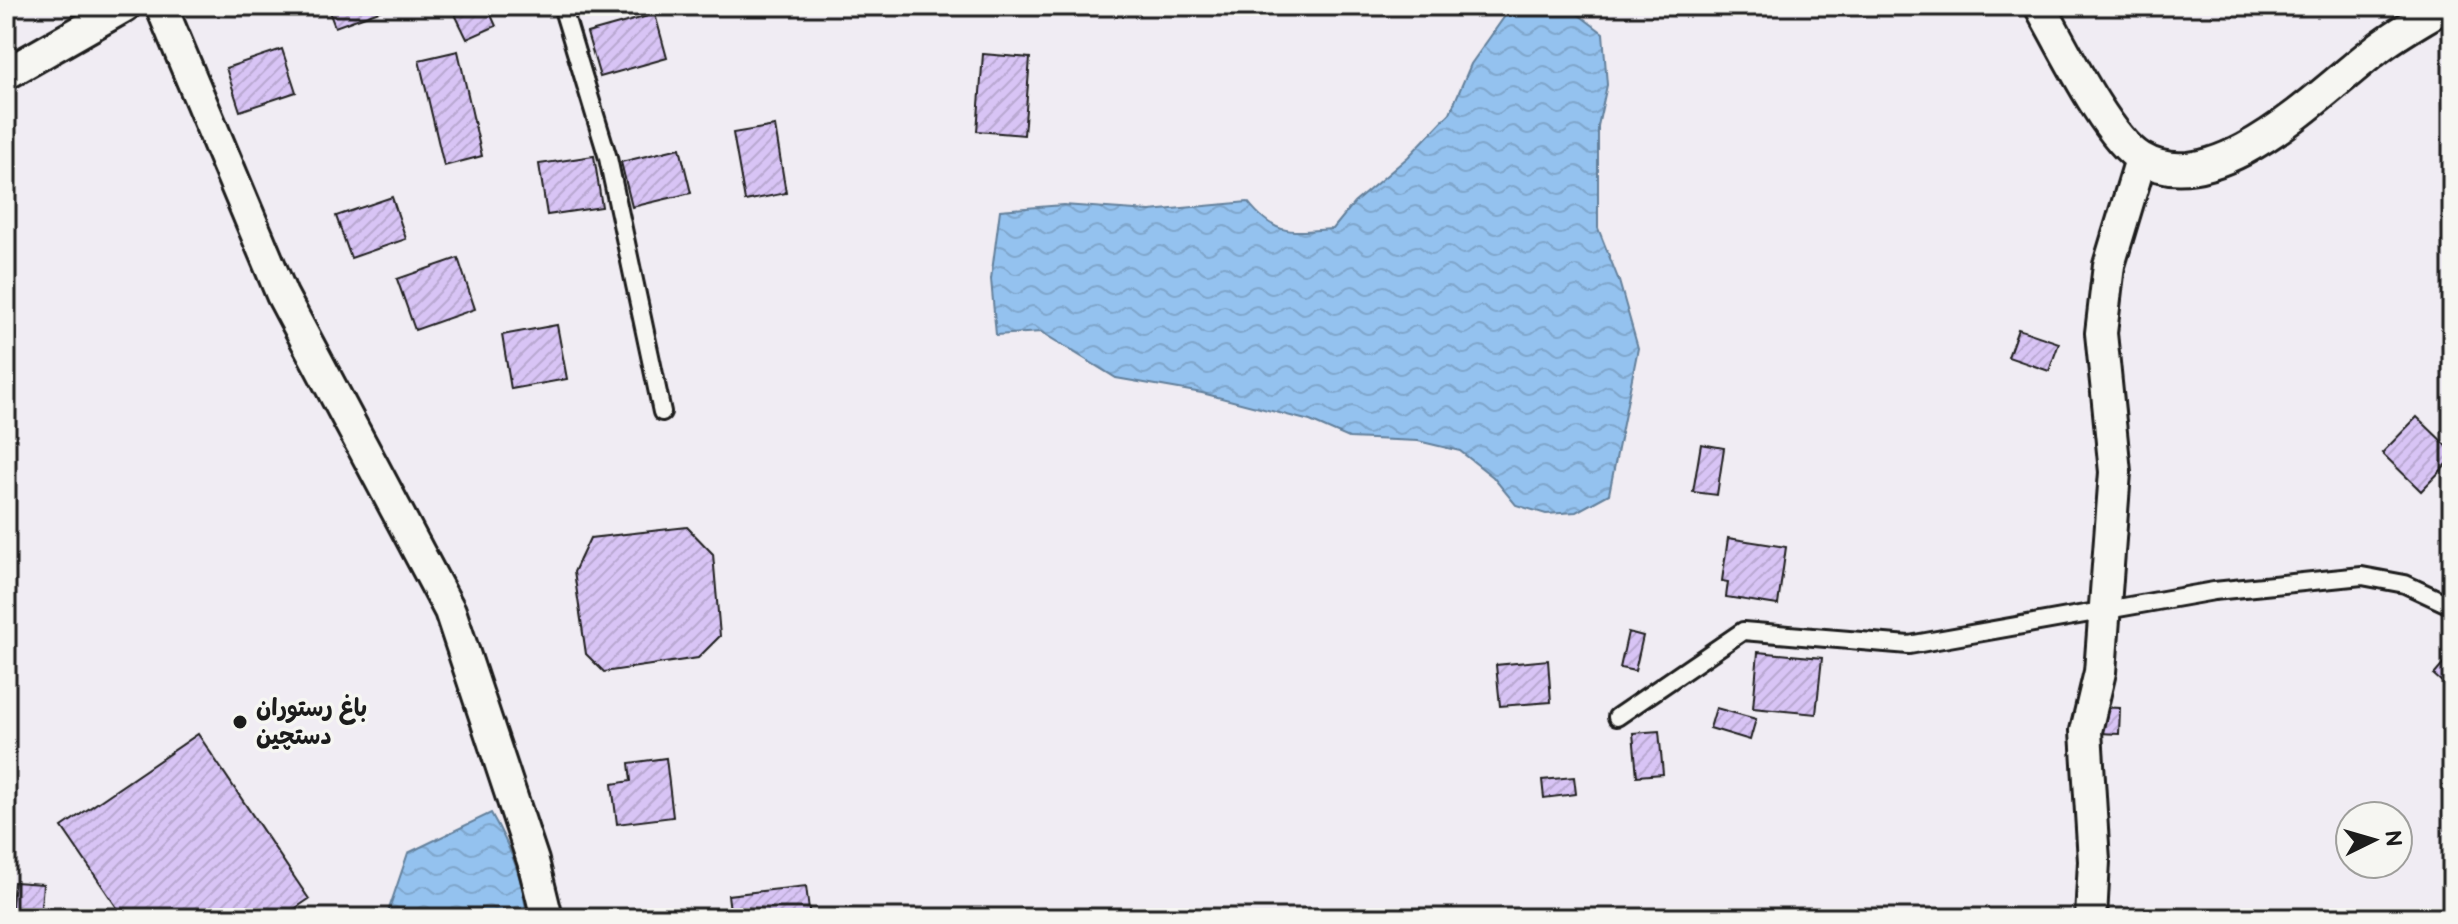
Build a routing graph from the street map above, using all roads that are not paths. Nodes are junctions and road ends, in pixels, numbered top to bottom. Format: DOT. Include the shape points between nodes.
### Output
graph roads {
  1 [pos="125,6"];
  2 [pos="161,6"];
  3 [pos="562,6"];
  4 [pos="2040,6"];
  5 [pos="2444,6"];
  6 [pos="6,74"];
  7 [pos="2141,159"];
  8 [pos="662,412"];
  9 [pos="2452,606"];
  10 [pos="2107,608"];
  11 [pos="1617,717"];
  12 [pos="547,918"];
  13 [pos="2091,918"];
  1 -- 6 [label="street"];
  2 -- 12 [label="street" via="282,295 450,611"];
  3 -- 8 [label="lane" via="608,158"];
  4 -- 7 [label="street" via="2118,139"];
  5 -- 7 [label="street" via="2380,46 2290,119 2216,164 2172,170"];
  7 -- 10 [label="street" via="2109,265 2101,333 2115,472"];
  9 -- 10 [label="lane" via="2405,584 2362,576 2289,581"];
  10 -- 11 [label="lane" via="1909,645 1743,631"];
  10 -- 13 [label="street" via="2086,731 2094,861"];
}
